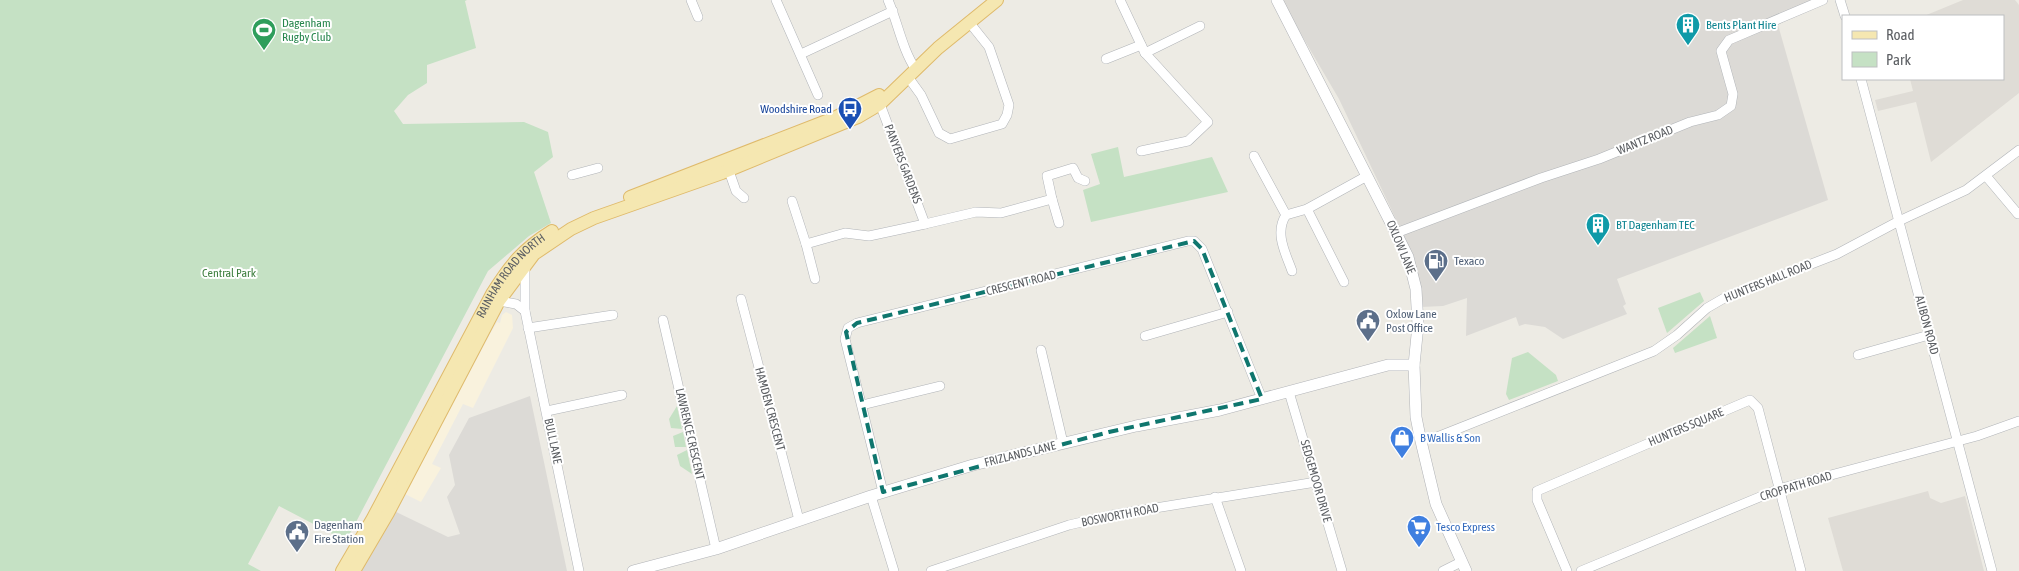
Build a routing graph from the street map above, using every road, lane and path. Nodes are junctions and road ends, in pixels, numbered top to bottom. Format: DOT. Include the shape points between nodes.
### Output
graph roads {
  1 [pos="691,0"];
  2 [pos="776,0"];
  3 [pos="888,0"];
  4 [pos="996,0"];
  5 [pos="1120,0"];
  6 [pos="1277,0"];
  7 [pos="1823,0"];
  8 [pos="1840,0"];
  9 [pos="893,11"];
  10 [pos="1845,15"];
  11 [pos="698,17"];
  12 [pos="969,22"];
  13 [pos="1200,26"];
  14 [pos="1143,49"];
  15 [pos="800,54"];
  16 [pos="1106,59"];
  17 [pos="912,73"];
  18 [pos="1861,80"];
  19 [pos="893,90"];
  20 [pos="818,95"];
  21 [pos="880,104"];
  22 [pos="2019,150"];
  23 [pos="1141,151"];
  24 [pos="1254,156"];
  25 [pos="598,168"];
  26 [pos="729,171"];
  27 [pos="572,175"];
  28 [pos="1367,176"];
  29 [pos="1986,176"];
  30 [pos="1085,181"];
  31 [pos="744,198"];
  32 [pos="1052,198"];
  33 [pos="792,201"];
  34 [pos="1307,208"];
  35 [pos="2018,214"];
  36 [pos="1286,215"];
  37 [pos="1899,221"];
  38 [pos="1059,223"];
  39 [pos="925,224"];
  40 [pos="1396,233"];
  41 [pos="806,244"];
  42 [pos="526,263"];
  43 [pos="1292,271"];
  44 [pos="815,279"];
  45 [pos="1344,282"];
  46 [pos="741,299"];
  47 [pos="499,301"];
  48 [pos="525,312"];
  49 [pos="1228,312"];
  50 [pos="613,315"];
  51 [pos="663,320"];
  52 [pos="528,328"];
  53 [pos="1929,335"];
  54 [pos="1145,336"];
  55 [pos="1042,350"];
  56 [pos="1858,355"];
  57 [pos="1414,365"];
  58 [pos="940,386"];
  59 [pos="1289,392"];
  60 [pos="622,395"];
  61 [pos="1262,400"];
  62 [pos="862,405"];
  63 [pos="547,411"];
  64 [pos="2019,421"];
  65 [pos="1432,439"];
  66 [pos="1957,441"];
  67 [pos="1064,443"];
  68 [pos="1316,482"];
  69 [pos="1779,489"];
  70 [pos="883,492"];
  71 [pos="871,496"];
  72 [pos="1215,498"];
  73 [pos="799,520"];
  74 [pos="716,549"];
  75 [pos="1464,567"];
  76 [pos="891,570"];
  77 [pos="342,571"];
  78 [pos="354,571"];
  79 [pos="579,571"];
  80 [pos="633,571"];
  81 [pos="931,571"];
  82 [pos="1241,571"];
  83 [pos="1342,571"];
  84 [pos="1443,571"];
  85 [pos="1567,571"];
  86 [pos="1581,571"];
  87 [pos="1801,571"];
  88 [pos="1992,571"];
  1 -- 11 [label="street"];
  2 -- 15 [label="street"];
  3 -- 9 [label="street"];
  4 -- 12 [label="main road, RAINHAM ROAD NORTH"];
  5 -- 14 [label="street"];
  6 -- 28 [label="street, OXLOW LANE"];
  7 -- 40 [label="street, WANTZ ROAD" via="1729,40 1721,51 1733,94 1731,106 1718,114"];
  8 -- 10 [label="street"];
  9 -- 15 [label="street"];
  9 -- 17 [label="street"];
  12 -- 17 [label="main road, RAINHAM ROAD NORTH"];
  12 -- 17 [label="street" via="989,47 1009,105 1002,124 950,139 939,134"];
  13 -- 14 [label="street"];
  14 -- 16 [label="street"];
  14 -- 23 [label="street" via="1159,71 1208,122 1188,141"];
  15 -- 20 [label="street"];
  17 -- 19 [label="main road, RAINHAM ROAD NORTH"];
  18 -- 37 [label="street, ALIBON ROAD"];
  19 -- 21 [label="main road, RAINHAM ROAD NORTH"];
  19 -- 77 [label="main road, RAINHAM ROAD NORTH" via="834,118 586,213 553,230 522,252 492,294"];
  21 -- 26 [label="main road, RAINHAM ROAD NORTH" via="835,128"];
  21 -- 39 [label="street, PANYERS GARDENS"];
  22 -- 29 [label="street, HUNTERS HALL ROAD"];
  24 -- 36 [label="street"];
  25 -- 27 [label="street"];
  26 -- 31 [label="street" via="736,191"];
  26 -- 42 [label="main road, RAINHAM ROAD NORTH" via="594,218 547,244"];
  28 -- 34 [label="street"];
  28 -- 40 [label="street, OXLOW LANE"];
  29 -- 35 [label="street"];
  29 -- 37 [label="street, HUNTERS HALL ROAD" via="1966,190"];
  30 -- 32 [label="street" via="1078,178 1073,168 1047,176"];
  32 -- 38 [label="street"];
  32 -- 39 [label="street" via="1001,212 976,212"];
  33 -- 41 [label="street"];
  34 -- 36 [label="street"];
  34 -- 45 [label="street"];
  36 -- 43 [label="street" via="1280,228"];
  37 -- 53 [label="street, ALIBON ROAD"];
  37 -- 65 [label="street, HUNTERS HALL ROAD" via="1837,254 1726,297 1707,308 1654,351"];
  39 -- 41 [label="street" via="869,236 845,233"];
  40 -- 57 [label="street, OXLOW LANE" via="1416,289 1418,333"];
  41 -- 44 [label="street"];
  42 -- 47 [label="main road, RAINHAM ROAD NORTH"];
  42 -- 48 [label="street, BULL LANE"];
  46 -- 73 [label="street, HAMDEN CRESCENT"];
  47 -- 48 [label="street" via="516,304"];
  47 -- 78 [label="main road, RAINHAM ROAD NORTH" via="388,513"];
  48 -- 52 [label="street, BULL LANE"];
  49 -- 54 [label="street"];
  49 -- 61 [label="street, CRESCENT ROAD"];
  49 -- 62 [label="street, CRESCENT ROAD" via="1202,249 1194,241 857,323 848,328 845,338"];
  50 -- 52 [label="street"];
  51 -- 74 [label="street, LAWRENCE CRESCENT"];
  52 -- 63 [label="street, BULL LANE"];
  53 -- 56 [label="street"];
  53 -- 66 [label="street, ALIBON ROAD"];
  55 -- 67 [label="street"];
  57 -- 59 [label="street, FRIZLANDS LANE" via="1388,366"];
  57 -- 75 [label="street, OXLOW LANE" via="1416,417 1434,496"];
  58 -- 62 [label="street"];
  59 -- 61 [label="street, FRIZLANDS LANE"];
  59 -- 68 [label="street, SEDGEMOOR DRIVE"];
  60 -- 63 [label="street"];
  61 -- 67 [label="street, FRIZLANDS LANE"];
  62 -- 70 [label="street, CRESCENT ROAD"];
  63 -- 79 [label="street, BULL LANE"];
  64 -- 66 [label="street, CROPPATH ROAD"];
  66 -- 69 [label="street, CROPPATH ROAD"];
  66 -- 88 [label="street, ALIBON ROAD"];
  67 -- 70 [label="street, FRIZLANDS LANE" via="973,465"];
  68 -- 72 [label="street, BOSWORTH ROAD"];
  68 -- 83 [label="street, SEDGEMOOR DRIVE"];
  69 -- 85 [label="street, HUNTERS SQUARE" via="1758,408 1753,401 1747,401 1537,491 1536,500"];
  69 -- 86 [label="street, CROPPATH ROAD"];
  69 -- 87 [label="street, HUNTERS SQUARE"];
  70 -- 71 [label="street, FRIZLANDS LANE"];
  71 -- 73 [label="street, FRIZLANDS LANE"];
  71 -- 76 [label="street"];
  72 -- 81 [label="street, BOSWORTH ROAD" via="1069,525"];
  72 -- 82 [label="street"];
  73 -- 74 [label="street, FRIZLANDS LANE"];
  74 -- 80 [label="street, FRIZLANDS LANE"];
  75 -- 84 [label="street"];
}
